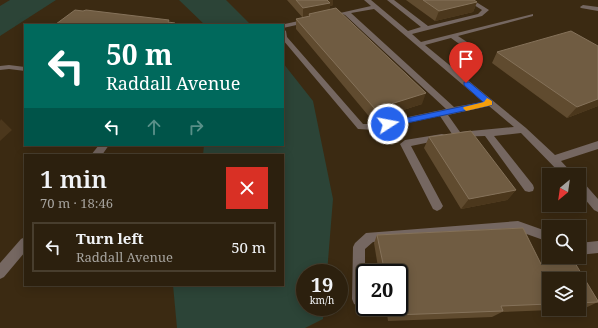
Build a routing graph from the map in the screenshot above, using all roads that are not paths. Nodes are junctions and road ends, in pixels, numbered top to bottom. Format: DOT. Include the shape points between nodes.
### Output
graph roads {
  1 [pos="367,0"];
  2 [pos="390,0"];
  3 [pos="469,0"];
  4 [pos="375,7"];
  5 [pos="583,7"];
  6 [pos="598,9"];
  7 [pos="347,13"];
  8 [pos="531,15"];
  9 [pos="333,16"];
  10 [pos="319,19"];
  11 [pos="284,26"];
  12 [pos="426,28"];
  13 [pos="407,34"];
  14 [pos="452,36"];
  15 [pos="284,37"];
  16 [pos="420,44"];
  17 [pos="479,54"];
  18 [pos="0,68"];
  19 [pos="24,69"];
  20 [pos="490,103"];
  21 [pos="453,111"];
  22 [pos="442,113"];
  23 [pos="523,130"];
  24 [pos="487,133"];
  25 [pos="457,135"];
  26 [pos="598,145"];
  27 [pos="103,146"];
  28 [pos="97,154"];
  29 [pos="554,159"];
  30 [pos="562,168"];
  31 [pos="529,188"];
  32 [pos="586,193"];
  33 [pos="438,206"];
  34 [pos="598,207"];
  35 [pos="542,235"];
  36 [pos="24,244"];
  37 [pos="598,247"];
  38 [pos="586,248"];
  39 [pos="359,264"];
  40 [pos="0,274"];
  1 -- 4 [label="street"];
  2 -- 12 [label="street"];
  3 -- 12 [label="street" via="486,10 480,15"];
  4 -- 7 [label="street"];
  4 -- 13 [label="street"];
  5 -- 6 [label="street"];
  7 -- 9 [label="street"];
  7 -- 21 [label="street"];
  8 -- 14 [label="street"];
  10 -- 11 [label="street"];
  12 -- 13 [label="street"];
  13 -- 16 [label="street"];
  14 -- 16 [label="street"];
  14 -- 17 [label="street"];
  15 -- 22 [label="street" via="361,127 375,127"];
  16 -- 20 [label="street"];
  18 -- 19 [label="street"];
  20 -- 21 [label="street"];
  20 -- 23 [label="street"];
  21 -- 22 [label="street"];
  22 -- 25 [label="street"];
  23 -- 24 [label="street"];
  23 -- 29 [label="street"];
  24 -- 25 [label="street"];
  24 -- 31 [label="street"];
  25 -- 33 [label="street" via="405,144"];
  26 -- 29 [label="street"];
  27 -- 28 [label="street"];
  29 -- 30 [label="street"];
  32 -- 34 [label="street"];
  35 -- 39 [label="street" via="518,226 370,237 359,248"];
  36 -- 40 [label="street"];
  37 -- 38 [label="street"];
}
